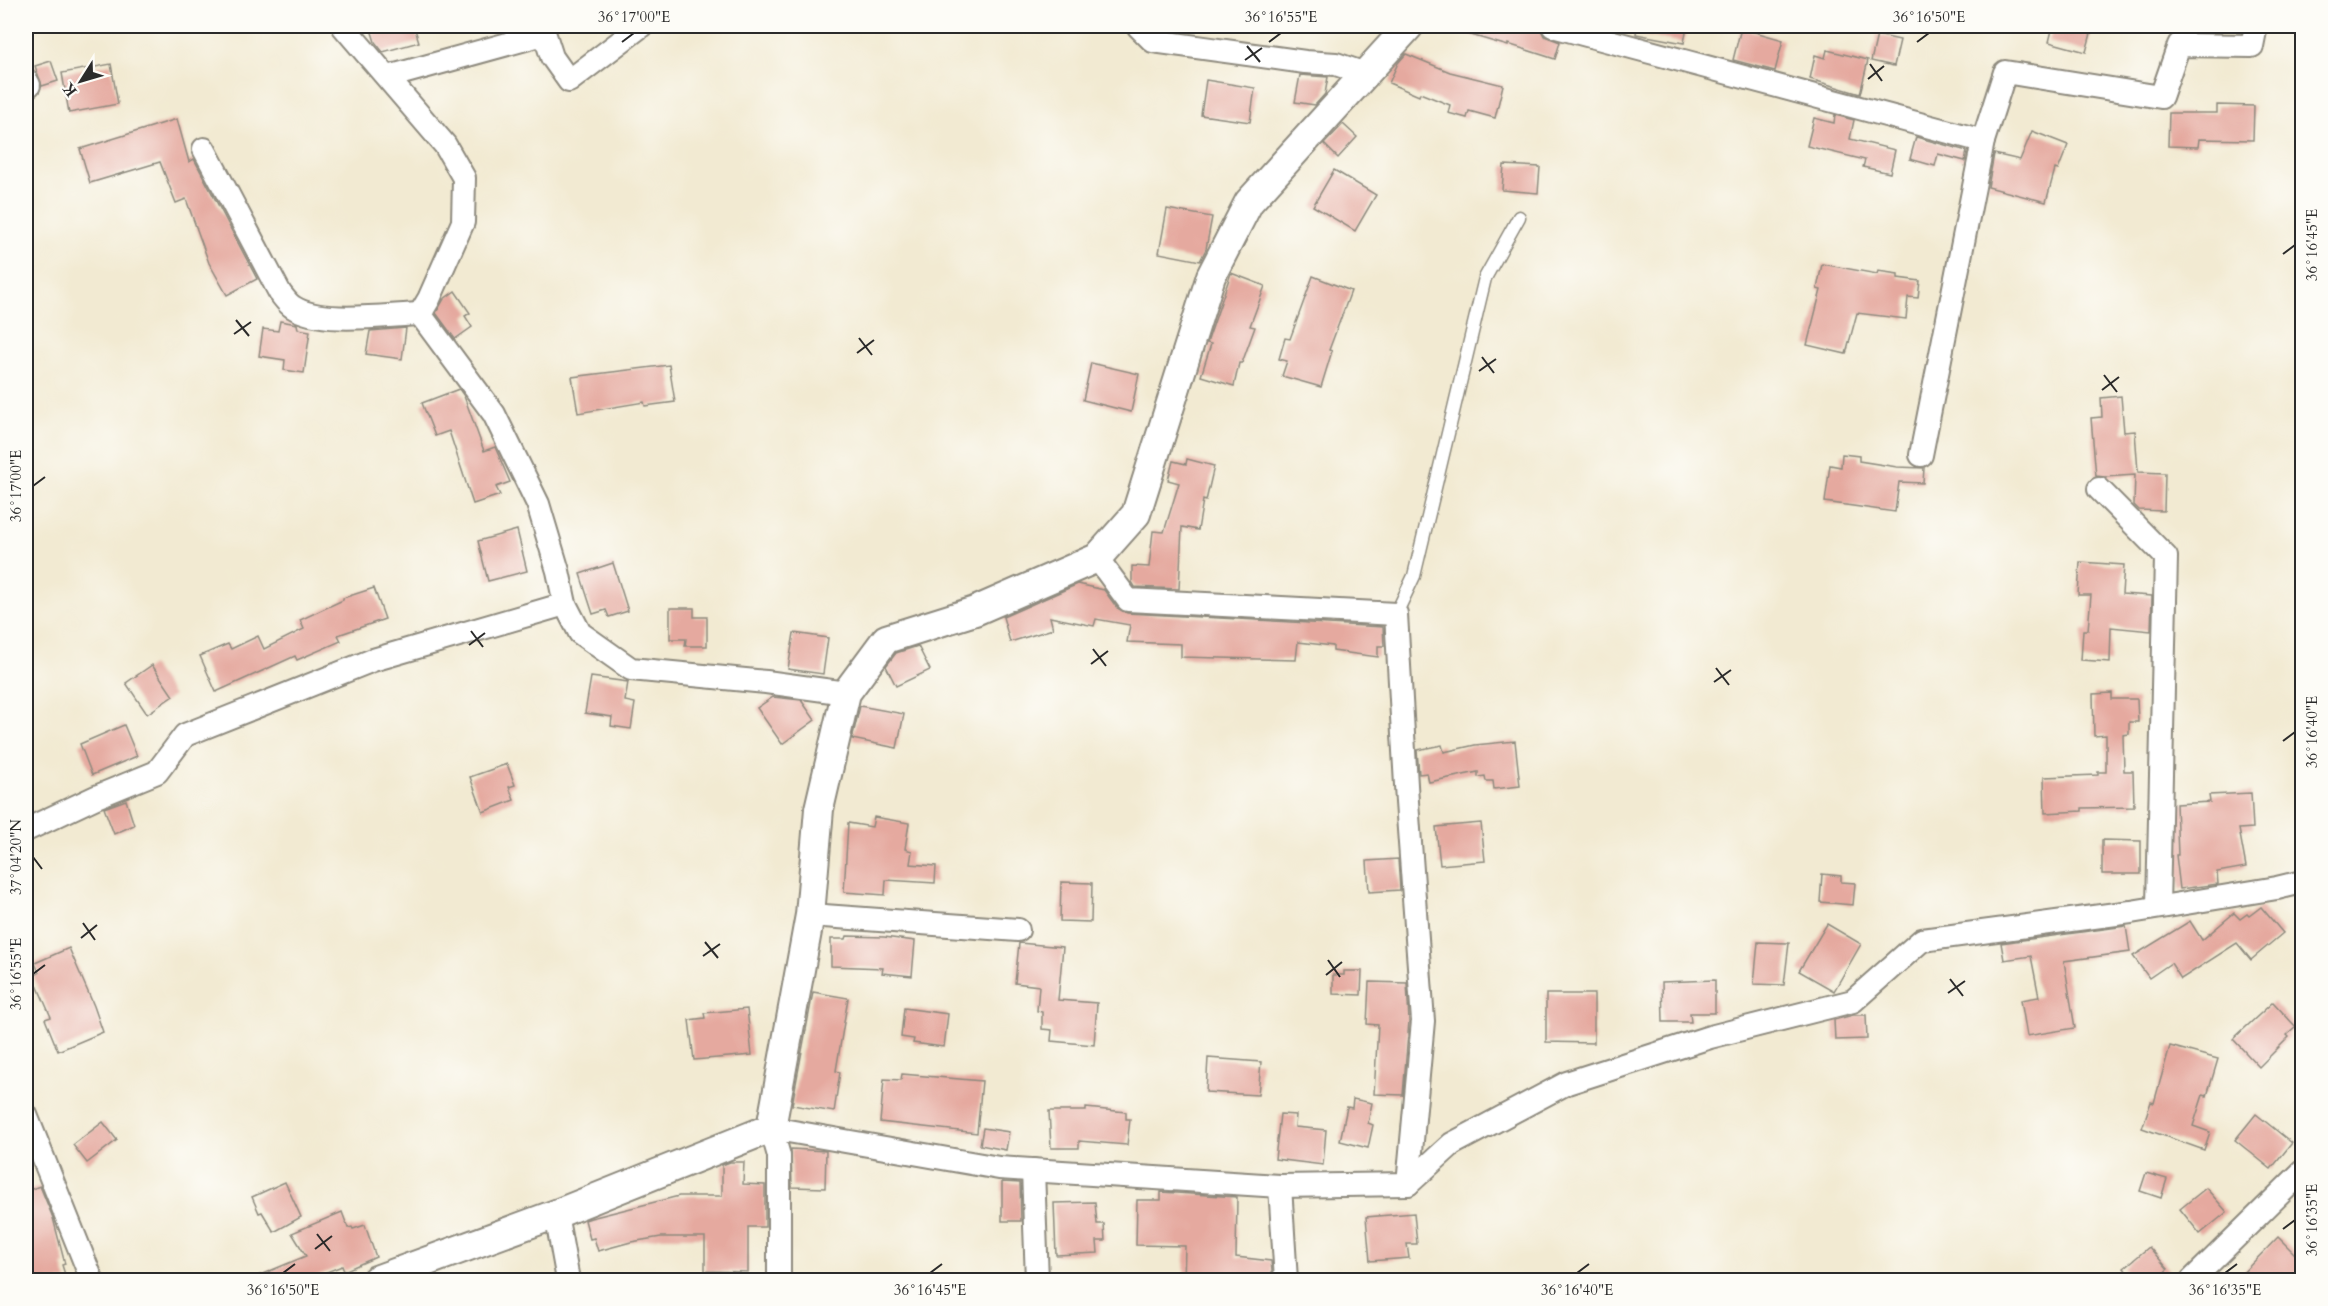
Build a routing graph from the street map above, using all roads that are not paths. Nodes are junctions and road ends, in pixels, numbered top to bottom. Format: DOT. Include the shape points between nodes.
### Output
graph roads {
  1 [pos="343,26"];
  2 [pos="641,26"];
  3 [pos="1138,26"];
  4 [pos="1408,26"];
  5 [pos="1553,26"];
  6 [pos="2256,26"];
  7 [pos="543,30"];
  8 [pos="1365,74"];
  9 [pos="388,77"];
  10 [pos="1983,141"];
  11 [pos="204,149"];
  12 [pos="1519,217"];
  13 [pos="420,314"];
  14 [pos="1921,456"];
  15 [pos="2099,489"];
  16 [pos="1096,558"];
  17 [pos="564,604"];
  18 [pos="1396,614"];
  19 [pos="846,693"];
  20 [pos="26,830"];
  21 [pos="2302,882"];
  22 [pos="2158,906"];
  23 [pos="810,915"];
  24 [pos="1018,930"];
  25 [pos="26,1115"];
  26 [pos="771,1128"];
  27 [pos="1033,1170"];
  28 [pos="2302,1172"];
  29 [pos="1408,1184"];
  30 [pos="1280,1186"];
  31 [pos="556,1214"];
  32 [pos="92,1281"];
  33 [pos="376,1281"];
  34 [pos="568,1281"];
  35 [pos="780,1281"];
  36 [pos="1037,1281"];
  37 [pos="1286,1281"];
  38 [pos="2192,1281"];
  1 -- 9 [label="street"];
  2 -- 7 [label="street" via="569,81 552,57"];
  3 -- 8 [label="street" via="1153,41 1336,64"];
  4 -- 8 [label="street"];
  5 -- 10 [label="street"];
  6 -- 10 [label="street" via="2252,46 2179,45 2161,97 2005,72"];
  7 -- 9 [label="street"];
  8 -- 16 [label="street" via="1249,202 1211,276 1136,514"];
  9 -- 13 [label="street" via="445,145 464,178 463,222"];
  10 -- 14 [label="street"];
  11 -- 13 [label="street" via="280,293 291,306 326,317"];
  12 -- 18 [label="lane" via="1485,278 1414,576"];
  13 -- 17 [label="street" via="494,414 538,504"];
  15 -- 22 [label="street" via="2166,557"];
  16 -- 18 [label="street" via="1128,600"];
  16 -- 19 [label="street" via="975,611 886,639"];
  17 -- 19 [label="street" via="580,633 631,669"];
  17 -- 20 [label="street" via="373,660 185,735 157,772"];
  18 -- 29 [label="street" via="1423,1021"];
  19 -- 23 [label="street" via="819,809"];
  21 -- 22 [label="street"];
  22 -- 29 [label="street" via="1922,940 1853,1001 1710,1038 1567,1083 1452,1144"];
  23 -- 24 [label="street"];
  23 -- 26 [label="street"];
  25 -- 32 [label="street"];
  26 -- 27 [label="street" via="999,1168"];
  26 -- 31 [label="street"];
  26 -- 35 [label="street" via="779,1156"];
  27 -- 30 [label="street"];
  27 -- 36 [label="street"];
  28 -- 38 [label="street"];
  29 -- 30 [label="street"];
  30 -- 37 [label="street"];
  31 -- 33 [label="street"];
  31 -- 34 [label="street"];
}
